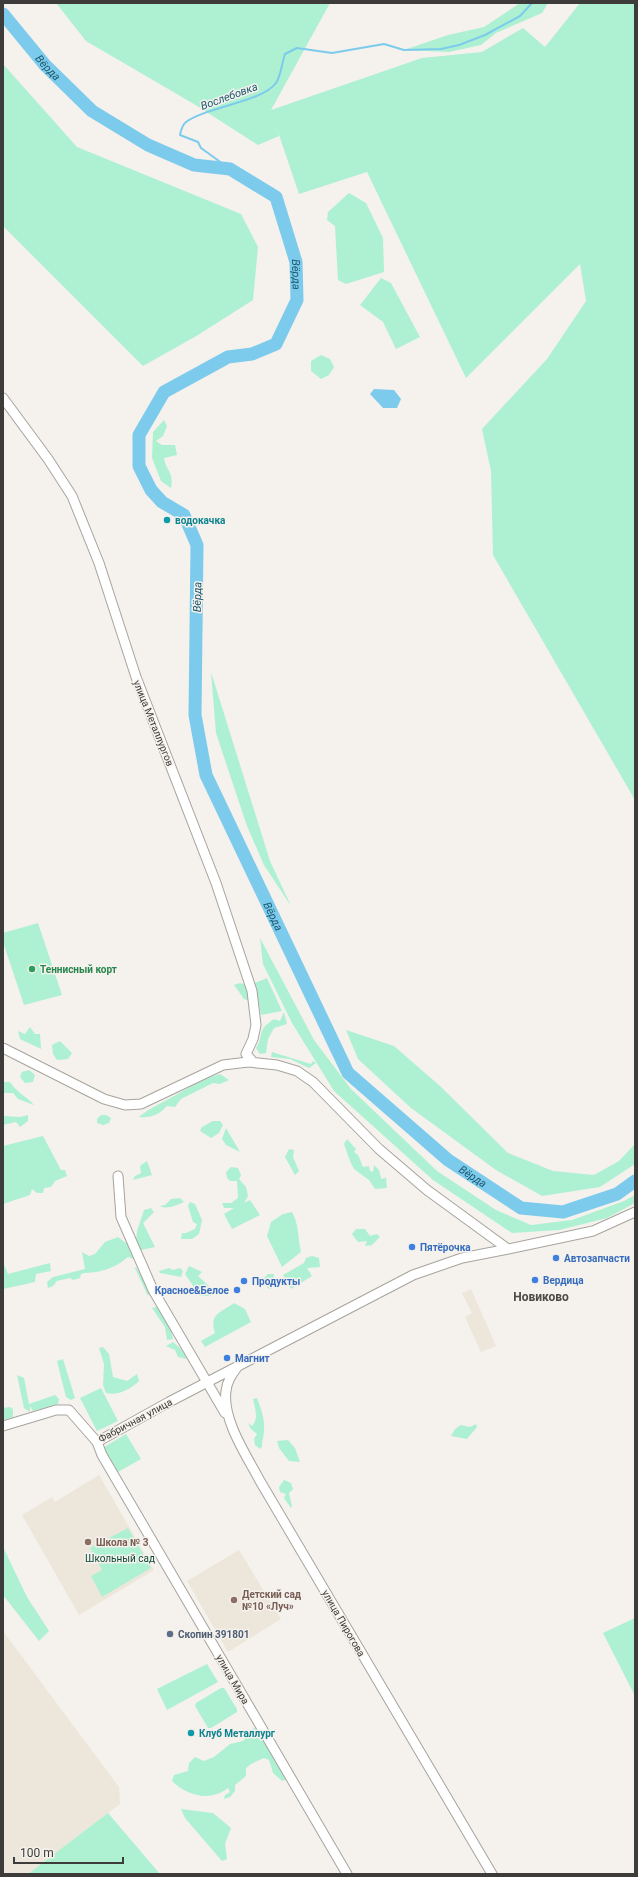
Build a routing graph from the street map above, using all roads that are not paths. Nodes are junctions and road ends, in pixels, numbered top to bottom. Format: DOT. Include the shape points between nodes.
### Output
graph roads {
  1 [pos="3,398"];
  2 [pos="3,1048"];
  3 [pos="253,1062"];
  4 [pos="118,1176"];
  5 [pos="635,1212"];
  6 [pos="508,1249"];
  7 [pos="238,1366"];
  8 [pos="208,1382"];
  9 [pos="230,1423"];
  10 [pos="3,1426"];
  11 [pos="97,1442"];
  12 [pos="347,1874"];
  13 [pos="492,1874"];
  1 -- 3 [label="street, улица Металлургов" via="72,496 99,563 136,677 216,883 250,985 256,1025 246,1054"];
  2 -- 3 [label="street" via="104,1099 125,1105 141,1104 223,1065"];
  3 -- 6 [label="street" via="278,1065 297,1071 313,1082 379,1149 427,1190"];
  4 -- 8 [label="street" via="121,1217 124,1224 153,1290"];
  5 -- 6 [label="street, Фабричная улица" via="593,1231"];
  6 -- 7 [label="street, Фабричная улица" via="462,1258 413,1275"];
  7 -- 8 [label="street, Фабричная улица"];
  7 -- 9 [label="street, улица Пирогова" via="230,1377 226,1390"];
  8 -- 9 [label="street"];
  8 -- 11 [label="street, Фабричная улица"];
  9 -- 13 [label="street, улица Пирогова" via="260,1481"];
  10 -- 11 [label="street, Фабричная улица" via="56,1410 69,1410"];
  11 -- 12 [label="street, улица Мира" via="102,1455"];
}
